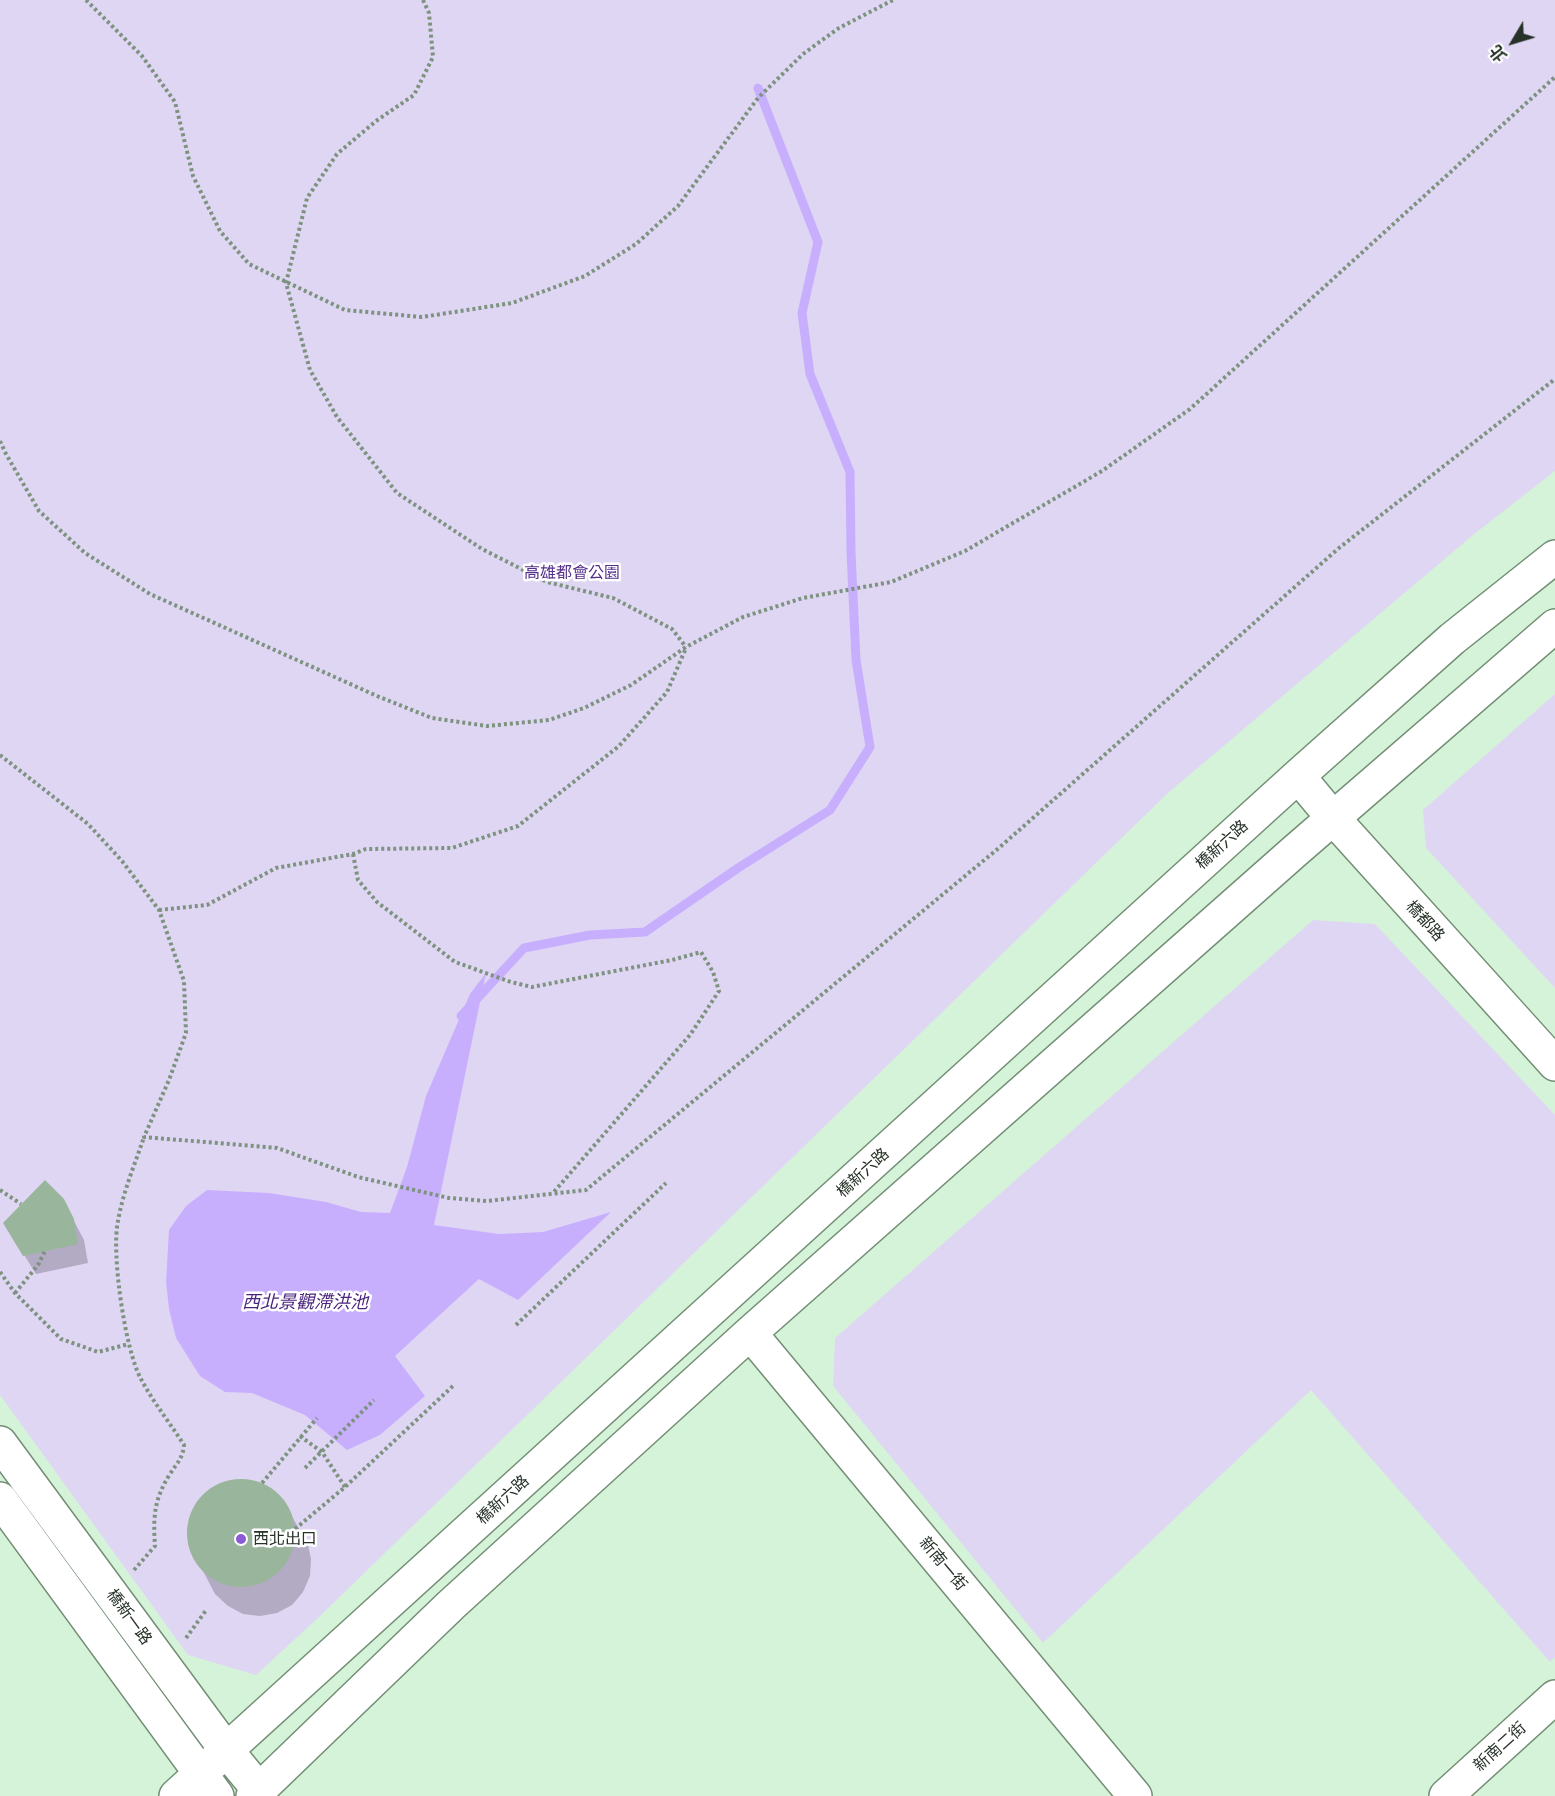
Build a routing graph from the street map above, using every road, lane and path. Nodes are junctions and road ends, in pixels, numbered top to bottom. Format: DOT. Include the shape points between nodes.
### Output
graph roads {
  1 [pos="86,0"];
  2 [pos="423,0"];
  3 [pos="893,0"];
  4 [pos="1555,77"];
  5 [pos="286,283"];
  6 [pos="1555,379"];
  7 [pos="0,441"];
  8 [pos="1555,557"];
  9 [pos="1555,626"];
  10 [pos="686,647"];
  11 [pos="0,755"];
  12 [pos="1298,776"];
  13 [pos="1333,818"];
  14 [pos="352,854"];
  15 [pos="159,910"];
  16 [pos="1555,1064"];
  17 [pos="144,1137"];
  18 [pos="666,1183"];
  19 [pos="0,1190"];
  20 [pos="552,1194"];
  21 [pos="21,1204"];
  22 [pos="45,1251"];
  23 [pos="0,1272"];
  24 [pos="15,1293"];
  25 [pos="516,1325"];
  26 [pos="750,1333"];
  27 [pos="129,1344"];
  28 [pos="454,1385"];
  29 [pos="374,1400"];
  30 [pos="317,1418"];
  31 [pos="300,1436"];
  32 [pos="0,1443"];
  33 [pos="321,1452"];
  34 [pos="305,1468"];
  35 [pos="262,1483"];
  36 [pos="345,1487"];
  37 [pos="0,1499"];
  38 [pos="296,1529"];
  39 [pos="113,1596"];
  40 [pos="1555,1697"];
  41 [pos="227,1751"];
  42 [pos="209,1785"];
  43 [pos="256,1793"];
  44 [pos="176,1796"];
  45 [pos="1135,1796"];
  46 [pos="1446,1796"];
  1 -- 5 [label="path" via="142,56 176,102 193,176 220,231 249,264"];
  2 -- 5 [label="path" via="429,13 434,57 414,95 337,154 307,198"];
  3 -- 5 [label="path" via="839,28 803,54 758,98 678,206 636,244 585,276 512,303 422,317 345,310"];
  4 -- 10 [label="path" via="1190,409 1102,471 965,551 891,582 803,598 743,617"];
  5 -- 10 [label="path" via="310,370 337,417 396,493 482,549 547,582 613,598 672,629"];
  6 -- 20 [label="path" via="1339,548 1000,847 586,1190"];
  7 -- 10 [label="path" via="39,511 85,553 150,594 432,718 487,726 549,720 585,708 631,685"];
  8 -- 12 [label="street, 橋新六路" via="1452,639"];
  9 -- 13 [label="street"];
  10 -- 14 [label="path" via="668,692 620,746 518,826 452,848 366,849"];
  11 -- 15 [label="path" via="88,824"];
  12 -- 13 [label="street, 橋都路"];
  12 -- 41 [label="street, 橋新六路"];
  13 -- 16 [label="street, 橋都路"];
  13 -- 26 [label="street"];
  14 -- 15 [label="path" via="276,868 207,905"];
  14 -- 20 [label="path" via="358,880 377,902 454,962 511,982 532,987 701,952 713,972 719,991 690,1035"];
  15 -- 17 [label="path" via="184,981 186,1033"];
  17 -- 20 [label="path" via="277,1148 358,1177 450,1198 487,1201"];
  17 -- 27 [label="path" via="117,1222 117,1265"];
  18 -- 25 [label="path"];
  19 -- 21 [label="path"];
  22 -- 24 [label="path"];
  23 -- 24 [label="path"];
  24 -- 27 [label="path" via="61,1339 98,1352"];
  26 -- 43 [label="street" via="451,1605"];
  26 -- 45 [label="street, 新南一街"];
  27 -- 39 [label="path" via="140,1378 184,1445 183,1457 170,1474 153,1514 154,1546"];
  28 -- 36 [label="path"];
  29 -- 33 [label="path"];
  30 -- 31 [label="path"];
  31 -- 33 [label="path"];
  31 -- 35 [label="path"];
  32 -- 39 [label="street, 橋新一路"];
  33 -- 34 [label="path"];
  33 -- 36 [label="path"];
  36 -- 38 [label="path"];
  37 -- 42 [label="street, 橋新一路"];
  39 -- 41 [label="street, 橋新一路"];
  40 -- 46 [label="street, 新南二街"];
  41 -- 42 [label="street, 橋新六路"];
  41 -- 43 [label="street, 橋新一路"];
  42 -- 44 [label="street, 橋新六路"];
}
